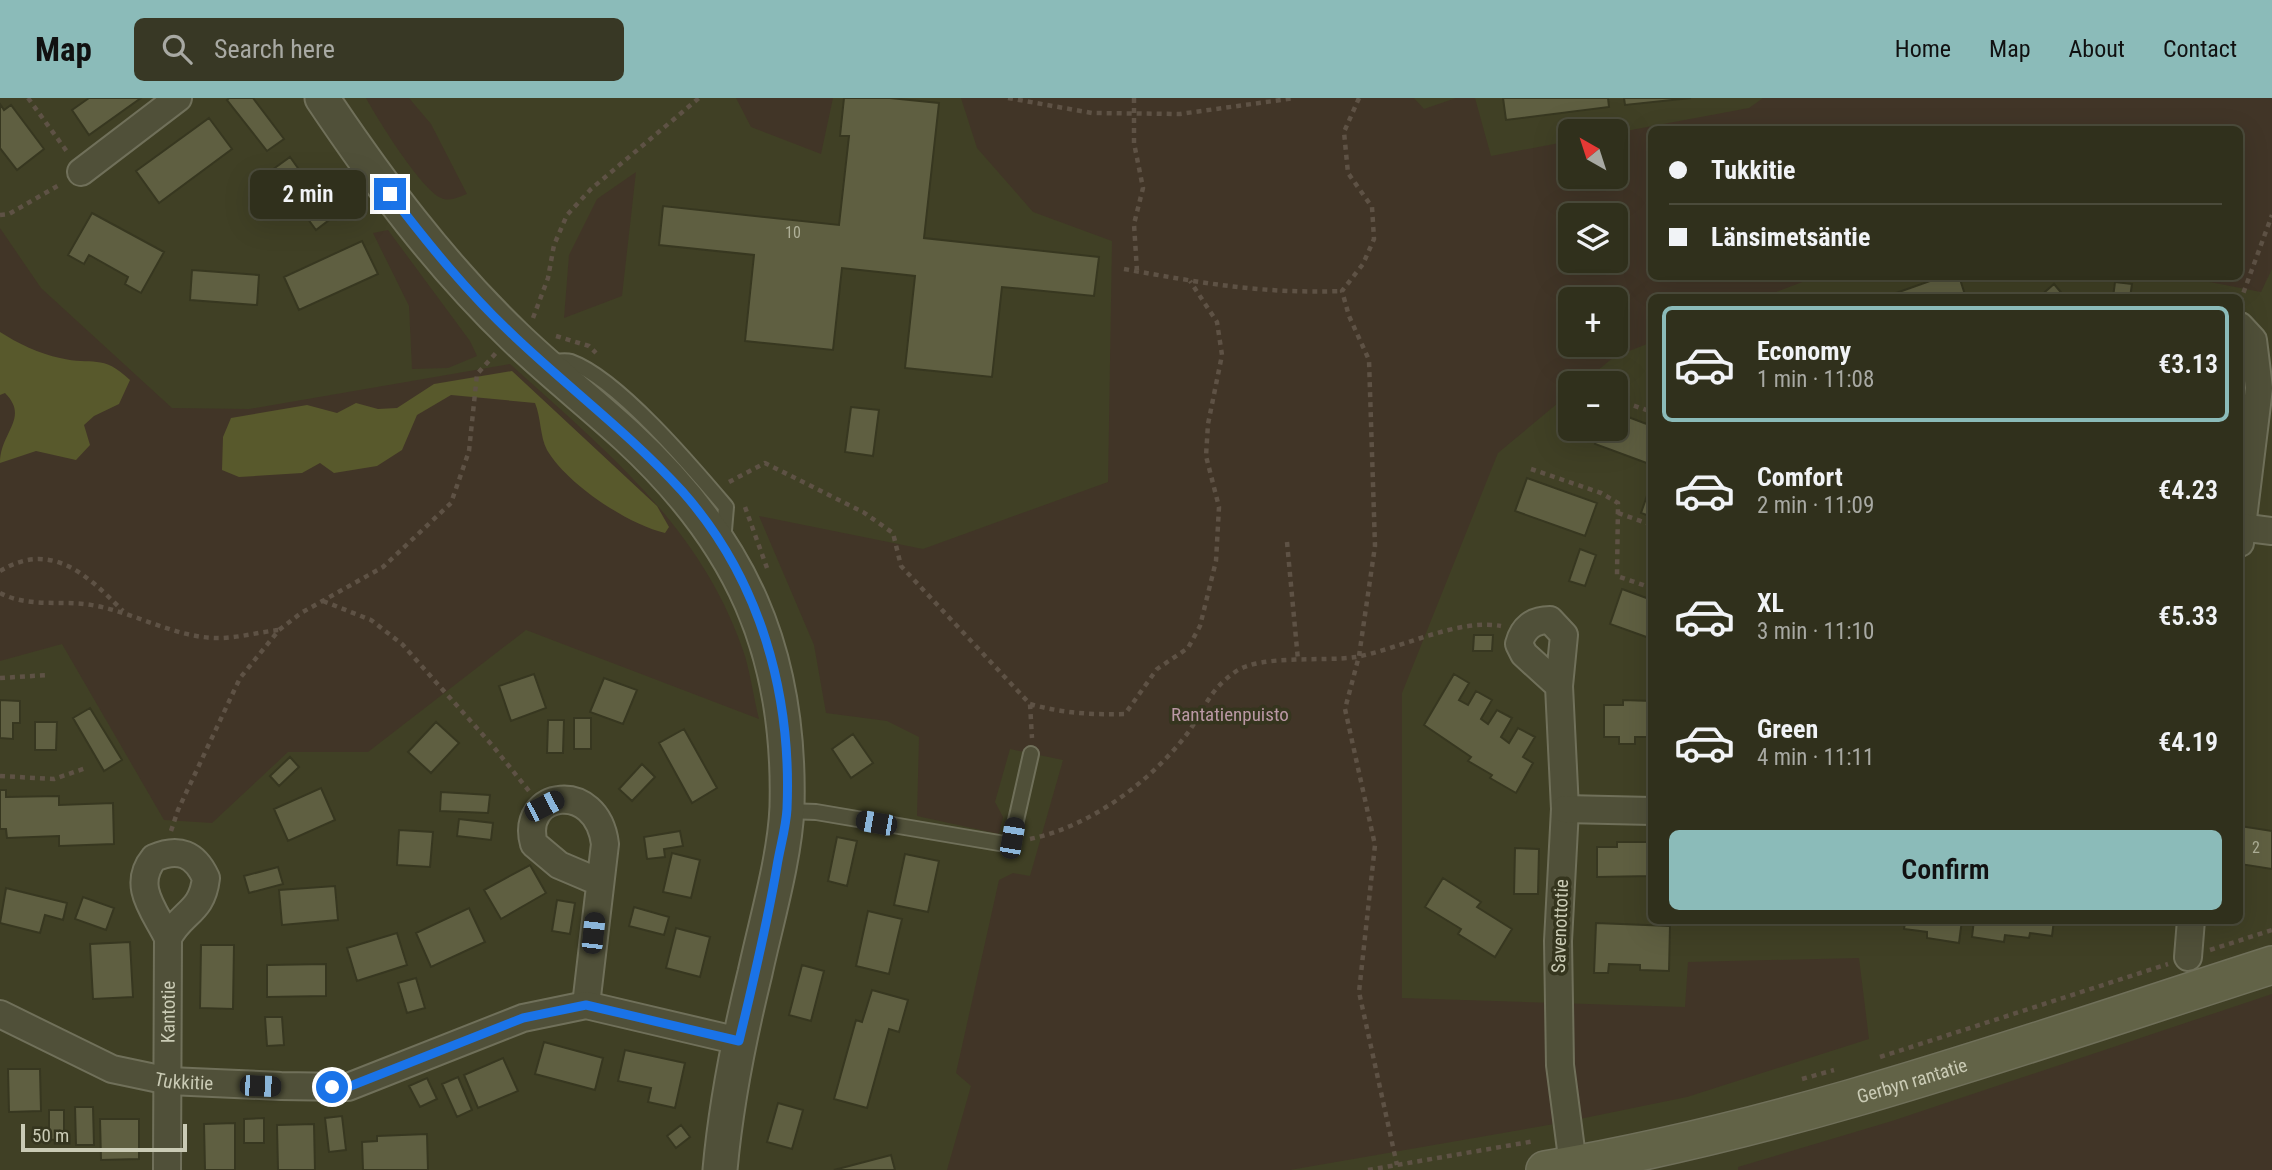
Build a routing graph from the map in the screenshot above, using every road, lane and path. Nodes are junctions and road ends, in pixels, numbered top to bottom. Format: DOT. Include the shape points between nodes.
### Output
graph roads {
  1 [pos="28,98"];
  2 [pos="178,98"];
  3 [pos="322,98"];
  4 [pos="699,98"];
  5 [pos="1008,98"];
  6 [pos="1134,98"];
  7 [pos="1295,98"];
  8 [pos="1359,98"];
  9 [pos="1135,114"];
  10 [pos="81,172"];
  11 [pos="0,215"];
  12 [pos="2272,215"];
  13 [pos="1124,269"];
  14 [pos="1137,271"];
  15 [pos="1190,281"];
  16 [pos="1342,291"];
  17 [pos="2243,294"];
  18 [pos="530,322"];
  19 [pos="2243,329"];
  20 [pos="477,374"];
  21 [pos="1628,404"];
  22 [pos="1648,411"];
  23 [pos="1531,469"];
  24 [pos="729,482"];
  25 [pos="1618,513"];
  26 [pos="2243,516"];
  27 [pos="1648,524"];
  28 [pos="2272,531"];
  29 [pos="2243,532"];
  30 [pos="1287,542"];
  31 [pos="0,571"];
  32 [pos="1648,587"];
  33 [pos="0,593"];
  34 [pos="323,601"];
  35 [pos="123,612"];
  36 [pos="279,629"];
  37 [pos="1525,630"];
  38 [pos="1359,656"];
  39 [pos="1298,660"];
  40 [pos="49,675"];
  41 [pos="0,678"];
  42 [pos="1559,686"];
  43 [pos="1030,704"];
  44 [pos="1031,754"];
  45 [pos="86,768"];
  46 [pos="0,776"];
  47 [pos="544,806"];
  48 [pos="1565,809"];
  49 [pos="1648,810"];
  50 [pos="787,811"];
  51 [pos="1005,844"];
  52 [pos="165,853"];
  53 [pos="599,882"];
  54 [pos="2191,924"];
  55 [pos="2272,930"];
  56 [pos="168,938"];
  57 [pos="2188,957"];
  58 [pos="2272,965"];
  59 [pos="586,1005"];
  60 [pos="0,1014"];
  61 [pos="739,1041"];
  62 [pos="1875,1059"];
  63 [pos="1835,1070"];
  64 [pos="169,1081"];
  65 [pos="1796,1081"];
  66 [pos="1562,1157"];
  67 [pos="1397,1165"];
  68 [pos="167,1170"];
  69 [pos="720,1170"];
  70 [pos="1368,1170"];
  1 -- 10 [label="path"];
  2 -- 10 [label="street"];
  3 -- 50 [label="street" via="369,168 451,272 629,437 683,493 722,546 752,600 771,653 786,728"];
  4 -- 18 [label="path" via="591,189 567,215 554,245 539,309"];
  5 -- 9 [label="path" via="1092,113"];
  6 -- 9 [label="path"];
  7 -- 9 [label="path" via="1180,114"];
  8 -- 16 [label="path" via="1344,132 1348,173 1372,207 1374,239 1363,264"];
  9 -- 14 [label="path" via="1134,143 1143,188 1134,224"];
  10 -- 11 [label="path"];
  12 -- 17 [label="path"];
  13 -- 14 [label="path"];
  14 -- 15 [label="path"];
  15 -- 16 [label="path" via="1285,293"];
  15 -- 43 [label="path" via="1217,322 1223,355 1206,456 1219,507 1216,561 1200,626 1188,648 1157,669 1125,714 1059,712"];
  16 -- 38 [label="path" via="1369,360 1376,545"];
  19 -- 26 [label="street" via="2253,340 2259,388"];
  20 -- 34 [label="path" via="469,451 451,503 383,567"];
  21 -- 22 [label="path"];
  23 -- 25 [label="path" via="1601,493 1618,503"];
  24 -- 43 [label="path" via="765,463 863,512 893,533 901,566"];
  25 -- 27 [label="path"];
  25 -- 32 [label="path" via="1617,576"];
  28 -- 29 [label="street"];
  30 -- 39 [label="path"];
  31 -- 35 [label="path" via="47,558 97,585"];
  33 -- 35 [label="path" via="49,605 84,604"];
  34 -- 36 [label="path"];
  34 -- 47 [label="path" via="371,620 402,644"];
  35 -- 36 [label="path" via="166,629 215,638"];
  36 -- 52 [label="path" via="240,678 178,810"];
  37 -- 38 [label="path" via="1488,623"];
  37 -- 42 [label="street" via="1520,644 1524,654"];
  37 -- 42 [label="street, Savenottotie" via="1539,620 1549,620 1560,628 1564,635"];
  38 -- 39 [label="path"];
  38 -- 67 [label="path" via="1345,709 1375,845 1359,992"];
  39 -- 51 [label="path" via="1238,670 1206,698 1165,761 1131,790 1084,819"];
  40 -- 41 [label="path"];
  42 -- 48 [label="street, Savenottotie"];
  43 -- 44 [label="path"];
  44 -- 51 [label="lane" via="1012,838"];
  45 -- 46 [label="path" via="54,779"];
  47 -- 53 [label="street" via="534,820 534,844 559,865"];
  47 -- 53 [label="street" via="558,799 578,800 592,810 605,840"];
  48 -- 49 [label="street"];
  48 -- 66 [label="street, Savenottotie" via="1558,941"];
  50 -- 51 [label="lane"];
  50 -- 61 [label="street" via="769,915"];
  52 -- 56 [label="street, Kantotie" via="147,867 144,889"];
  52 -- 56 [label="street" via="194,858 206,878 201,902"];
  53 -- 59 [label="street"];
  54 -- 57 [label="street"];
  55 -- 57 [label="path"];
  56 -- 64 [label="street, Kantotie"];
  57 -- 62 [label="path"];
  58 -- 66 [label="main road, Gerbyn rantatie" via="1883,1090 1698,1140"];
  59 -- 61 [label="street, Tukkitie"];
  59 -- 64 [label="street, Tukkitie" via="523,1018 348,1087"];
  60 -- 64 [label="street, Tukkitie" via="112,1069"];
  61 -- 69 [label="street"];
  63 -- 65 [label="path"];
  64 -- 68 [label="street, Kantotie"];
  66 -- 67 [label="path"];
  67 -- 70 [label="path"];
}
